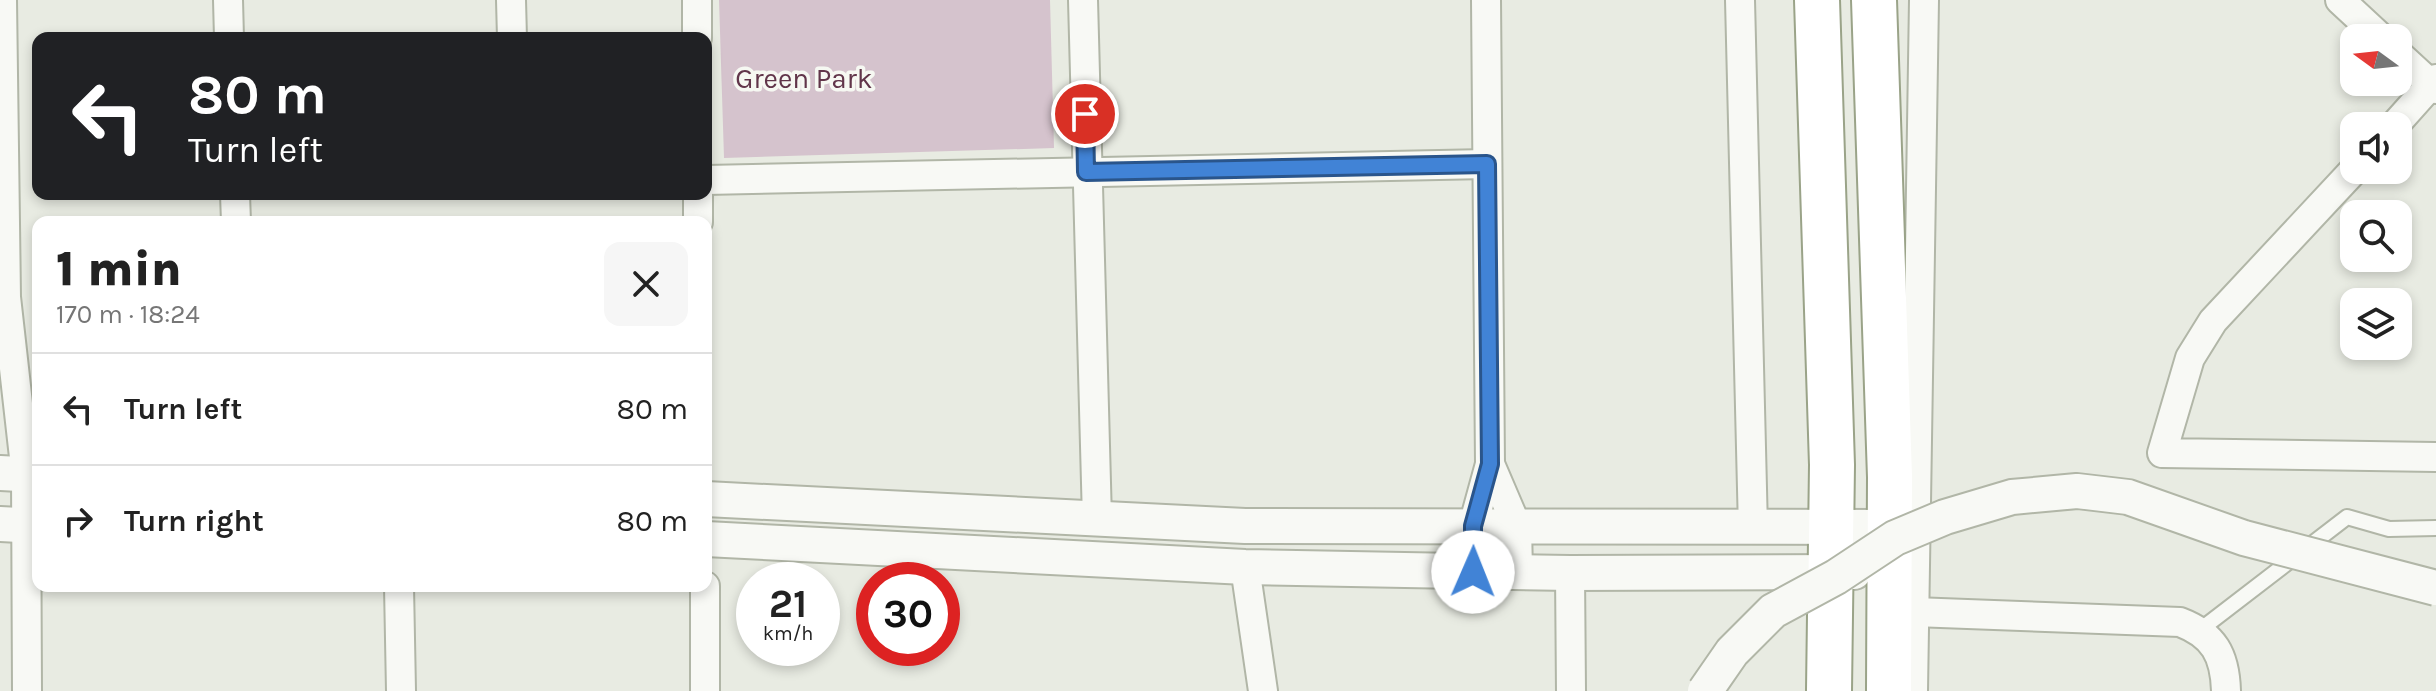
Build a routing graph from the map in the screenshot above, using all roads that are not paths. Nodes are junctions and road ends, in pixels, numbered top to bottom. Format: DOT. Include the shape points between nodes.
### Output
graph roads {
  1 [pos="2,0"];
  2 [pos="228,0"];
  3 [pos="511,0"];
  4 [pos="697,0"];
  5 [pos="1083,0"];
  6 [pos="1486,0"];
  7 [pos="1740,0"];
  8 [pos="1817,0"];
  9 [pos="1874,0"];
  10 [pos="1924,0"];
  11 [pos="2340,0"];
  12 [pos="2366,24"];
  13 [pos="229,32"];
  14 [pos="512,32"];
  15 [pos="697,32"];
  16 [pos="2412,66"];
  17 [pos="2434,84"];
  18 [pos="2407,112"];
  19 [pos="1487,164"];
  20 [pos="1086,172"];
  21 [pos="712,180"];
  22 [pos="2341,184"];
  23 [pos="2436,457"];
  24 [pos="1490,464"];
  25 [pos="21,474"];
  26 [pos="712,499"];
  27 [pos="1097,520"];
  28 [pos="22,525"];
  29 [pos="1245,526"];
  30 [pos="1473,526"];
  31 [pos="1517,527"];
  32 [pos="1890,527"];
  33 [pos="2436,528"];
  34 [pos="1753,529"];
  35 [pos="1830,529"];
  36 [pos="712,539"];
  37 [pos="1245,567"];
  38 [pos="1518,571"];
  39 [pos="1890,571"];
  40 [pos="1473,572"];
  41 [pos="1832,572"];
  42 [pos="1570,573"];
  43 [pos="2436,588"];
  44 [pos="399,592"];
  45 [pos="705,592"];
  46 [pos="1914,612"];
  47 [pos="2200,630"];
  48 [pos="27,691"];
  49 [pos="401,691"];
  50 [pos="705,691"];
  51 [pos="1263,691"];
  52 [pos="1571,691"];
  53 [pos="1705,691"];
  54 [pos="1829,691"];
  55 [pos="1889,691"];
  56 [pos="1913,691"];
  57 [pos="2226,691"];
  1 -- 25 [label="street" via="6,297"];
  2 -- 13 [label="street"];
  3 -- 14 [label="street"];
  4 -- 15 [label="street"];
  5 -- 20 [label="street"];
  6 -- 19 [label="street"];
  7 -- 34 [label="street"];
  8 -- 35 [label="highway"];
  9 -- 32 [label="highway"];
  10 -- 46 [label="street"];
  11 -- 12 [label="street"];
  16 -- 17 [label="street"];
  17 -- 18 [label="street"];
  19 -- 20 [label="street"];
  19 -- 24 [label="street"];
  20 -- 21 [label="street"];
  20 -- 27 [label="street"];
  22 -- 23 [label="street" via="2213,321 2190,358 2162,453"];
  24 -- 30 [label="street"];
  24 -- 31 [label="street"];
  25 -- 28 [label="street"];
  26 -- 27 [label="street"];
  27 -- 29 [label="street"];
  28 -- 48 [label="street"];
  29 -- 30 [label="street"];
  29 -- 37 [label="street"];
  30 -- 31 [label="street"];
  30 -- 40 [label="street"];
  31 -- 34 [label="street"];
  31 -- 38 [label="street"];
  32 -- 35 [label="street"];
  32 -- 39 [label="highway"];
  33 -- 47 [label="lane" via="2389,529 2347,517"];
  34 -- 35 [label="street"];
  35 -- 41 [label="highway"];
  36 -- 37 [label="street"];
  37 -- 40 [label="street"];
  37 -- 51 [label="street"];
  38 -- 40 [label="street"];
  38 -- 42 [label="street"];
  39 -- 41 [label="street"];
  39 -- 55 [label="highway"];
  41 -- 42 [label="street"];
  41 -- 54 [label="highway"];
  42 -- 52 [label="street"];
  43 -- 53 [label="street, bridge" via="2244,538 2128,497 2077,491 2012,497 1895,538 1773,611 1732,652"];
  44 -- 49 [label="street"];
  45 -- 50 [label="street"];
  46 -- 47 [label="street" via="2180,622"];
  46 -- 56 [label="street"];
  47 -- 57 [label="street" via="2219,648"];
}
